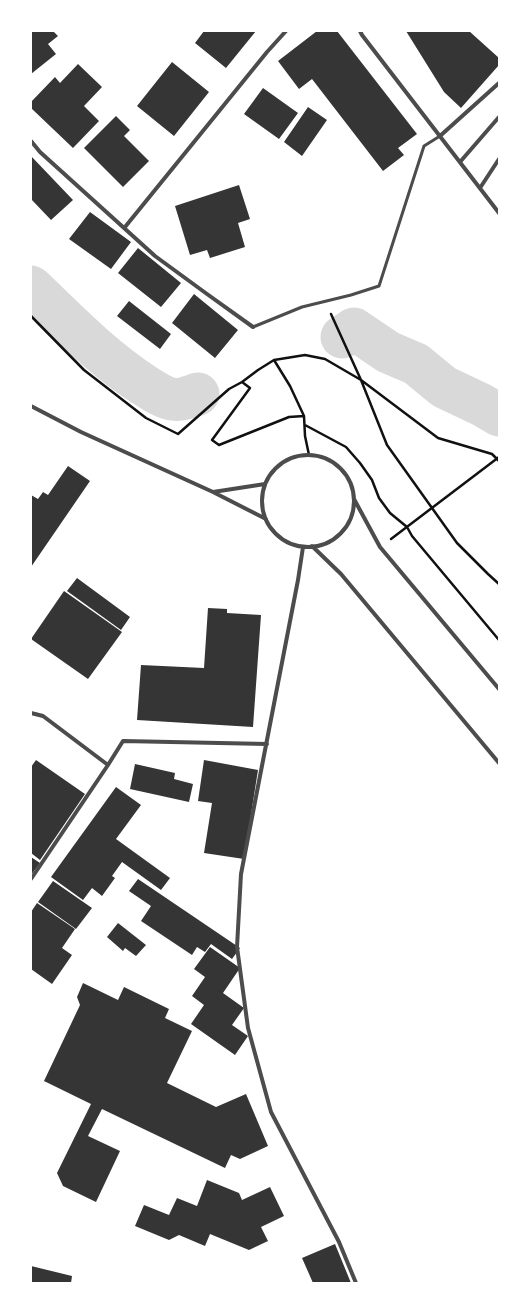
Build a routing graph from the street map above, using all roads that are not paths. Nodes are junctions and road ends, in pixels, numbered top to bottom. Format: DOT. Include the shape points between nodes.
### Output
graph roads {
  1 [pos="286,31"];
  2 [pos="360,31"];
  3 [pos="499,83"];
  4 [pos="499,117"];
  5 [pos="440,136"];
  6 [pos="31,141"];
  7 [pos="499,159"];
  8 [pos="460,162"];
  9 [pos="480,188"];
  10 [pos="499,213"];
  11 [pos="125,227"];
  12 [pos="252,327"];
  13 [pos="31,406"];
  14 [pos="265,484"];
  15 [pos="213,492"];
  16 [pos="354,499"];
  17 [pos="266,519"];
  18 [pos="312,546"];
  19 [pos="302,547"];
  20 [pos="499,689"];
  21 [pos="31,713"];
  22 [pos="267,744"];
  23 [pos="108,764"];
  24 [pos="499,764"];
  25 [pos="31,879"];
  26 [pos="356,1283"];
  1 -- 11 [label="street"];
  2 -- 5 [label="street"];
  3 -- 5 [label="street"];
  4 -- 8 [label="street"];
  5 -- 8 [label="street"];
  5 -- 12 [label="lane" via="424,146 379,286 351,296 302,307"];
  6 -- 11 [label="street" via="40,152"];
  7 -- 9 [label="street"];
  8 -- 9 [label="street"];
  9 -- 10 [label="street"];
  11 -- 12 [label="street" via="155,256"];
  13 -- 15 [label="street" via="81,432"];
  14 -- 15 [label="street"];
  14 -- 16 [label="street" via="272,472 282,463 308,455 322,457 335,463 345,473 352,486"];
  14 -- 17 [label="street" via="263,508"];
  15 -- 17 [label="street"];
  16 -- 18 [label="street" via="346,526 336,537 324,544"];
  16 -- 20 [label="street" via="380,547"];
  17 -- 19 [label="street" via="273,531 284,540"];
  18 -- 19 [label="street"];
  18 -- 24 [label="street" via="341,574"];
  19 -- 22 [label="street"];
  21 -- 23 [label="street" via="43,716"];
  22 -- 23 [label="street" via="123,741"];
  22 -- 26 [label="street" via="241,874 237,947 248,1028 271,1112 339,1242"];
  23 -- 25 [label="street"];
}
